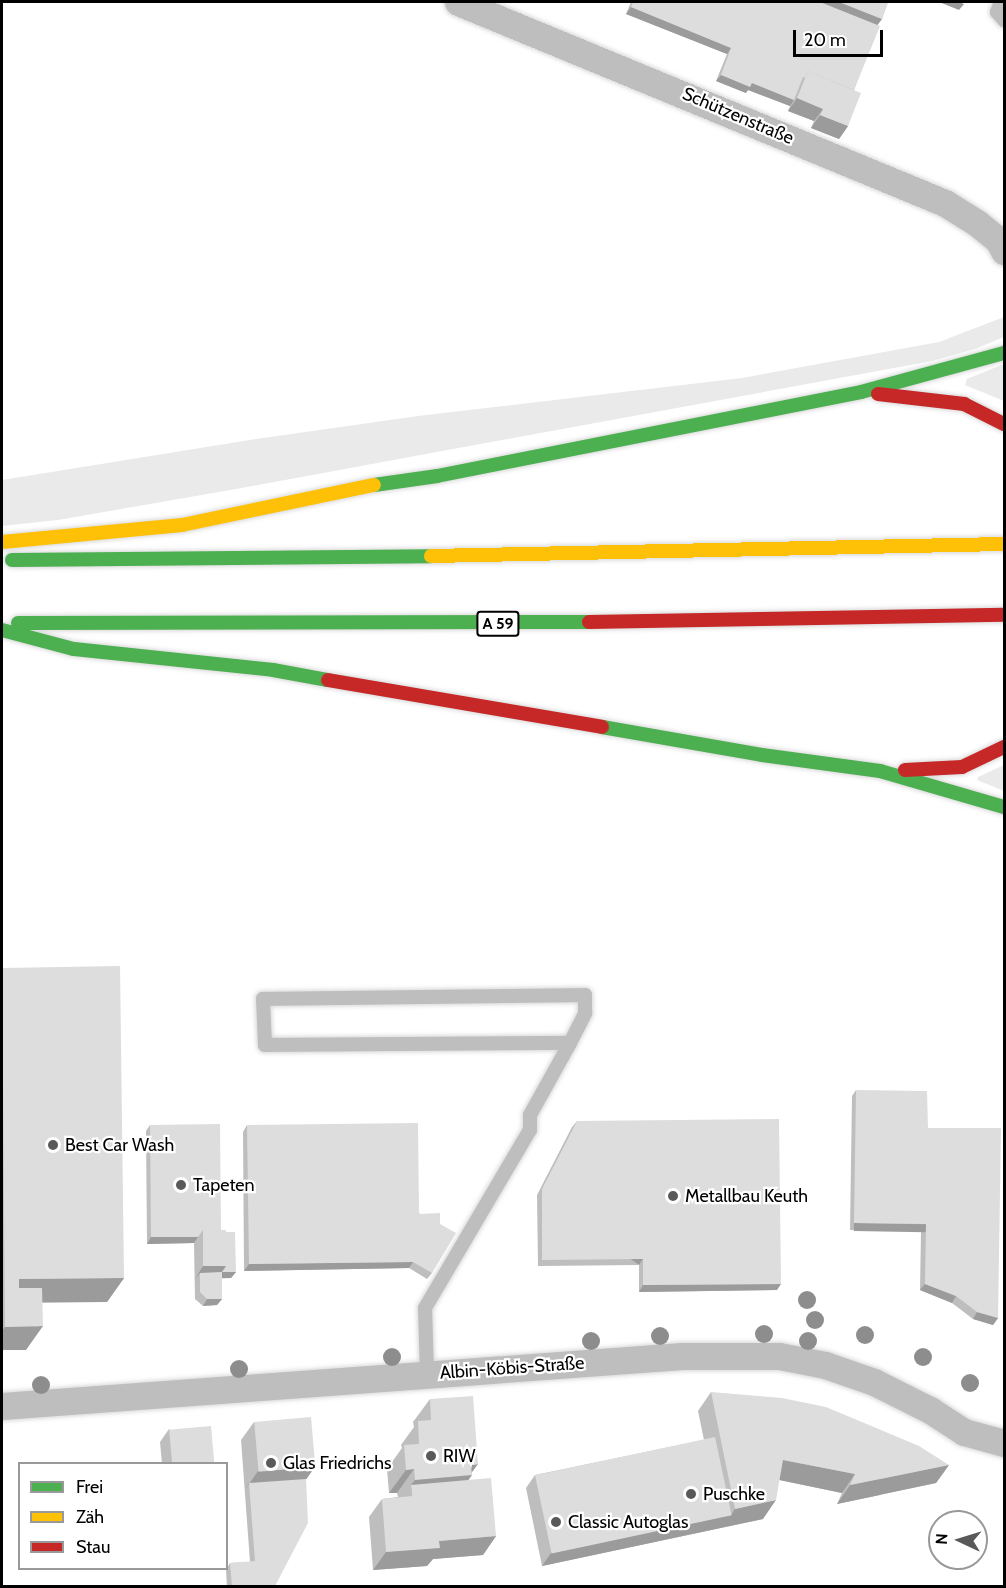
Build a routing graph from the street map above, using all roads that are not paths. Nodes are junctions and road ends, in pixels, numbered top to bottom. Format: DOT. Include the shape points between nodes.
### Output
graph roads {
  1 [pos="458,2"];
  2 [pos="1001,2"];
  3 [pos="1005,20"];
  4 [pos="1005,251"];
  5 [pos="1005,353"];
  6 [pos="861,392"];
  7 [pos="1005,424"];
  8 [pos="2,542"];
  9 [pos="1004,544"];
  10 [pos="2,561"];
  11 [pos="1000,615"];
  12 [pos="2,623"];
  13 [pos="2,630"];
  14 [pos="1005,747"];
  15 [pos="880,771"];
  16 [pos="1005,807"];
  17 [pos="570,1043"];
  18 [pos="427,1374"];
  19 [pos="2,1406"];
  20 [pos="1005,1443"];
  1 -- 4 [label="street, Schützenstraße" via="945,203 977,223"];
  2 -- 3 [label="lane" via="997,12"];
  5 -- 6 [label="highway"];
  6 -- 7 [label="highway" via="964,404"];
  6 -- 8 [label="highway" via="437,476 350,489 182,525"];
  9 -- 10 [label="highway" via="314,559"];
  11 -- 12 [label="highway, A 59" via="454,624"];
  13 -- 15 [label="highway" via="74,649 273,670 762,755"];
  14 -- 15 [label="highway" via="962,767"];
  15 -- 16 [label="highway"];
  17 -- 17 [label="lane" via="585,1013 585,995 263,999 265,1045"];
  17 -- 18 [label="lane" via="530,1115 530,1130 425,1308"];
  18 -- 19 [label="street, Albin-Köbis-Straße"];
  18 -- 20 [label="street, Albin-Köbis-Straße" via="682,1356 779,1356 825,1365 874,1382 964,1432"];
}
